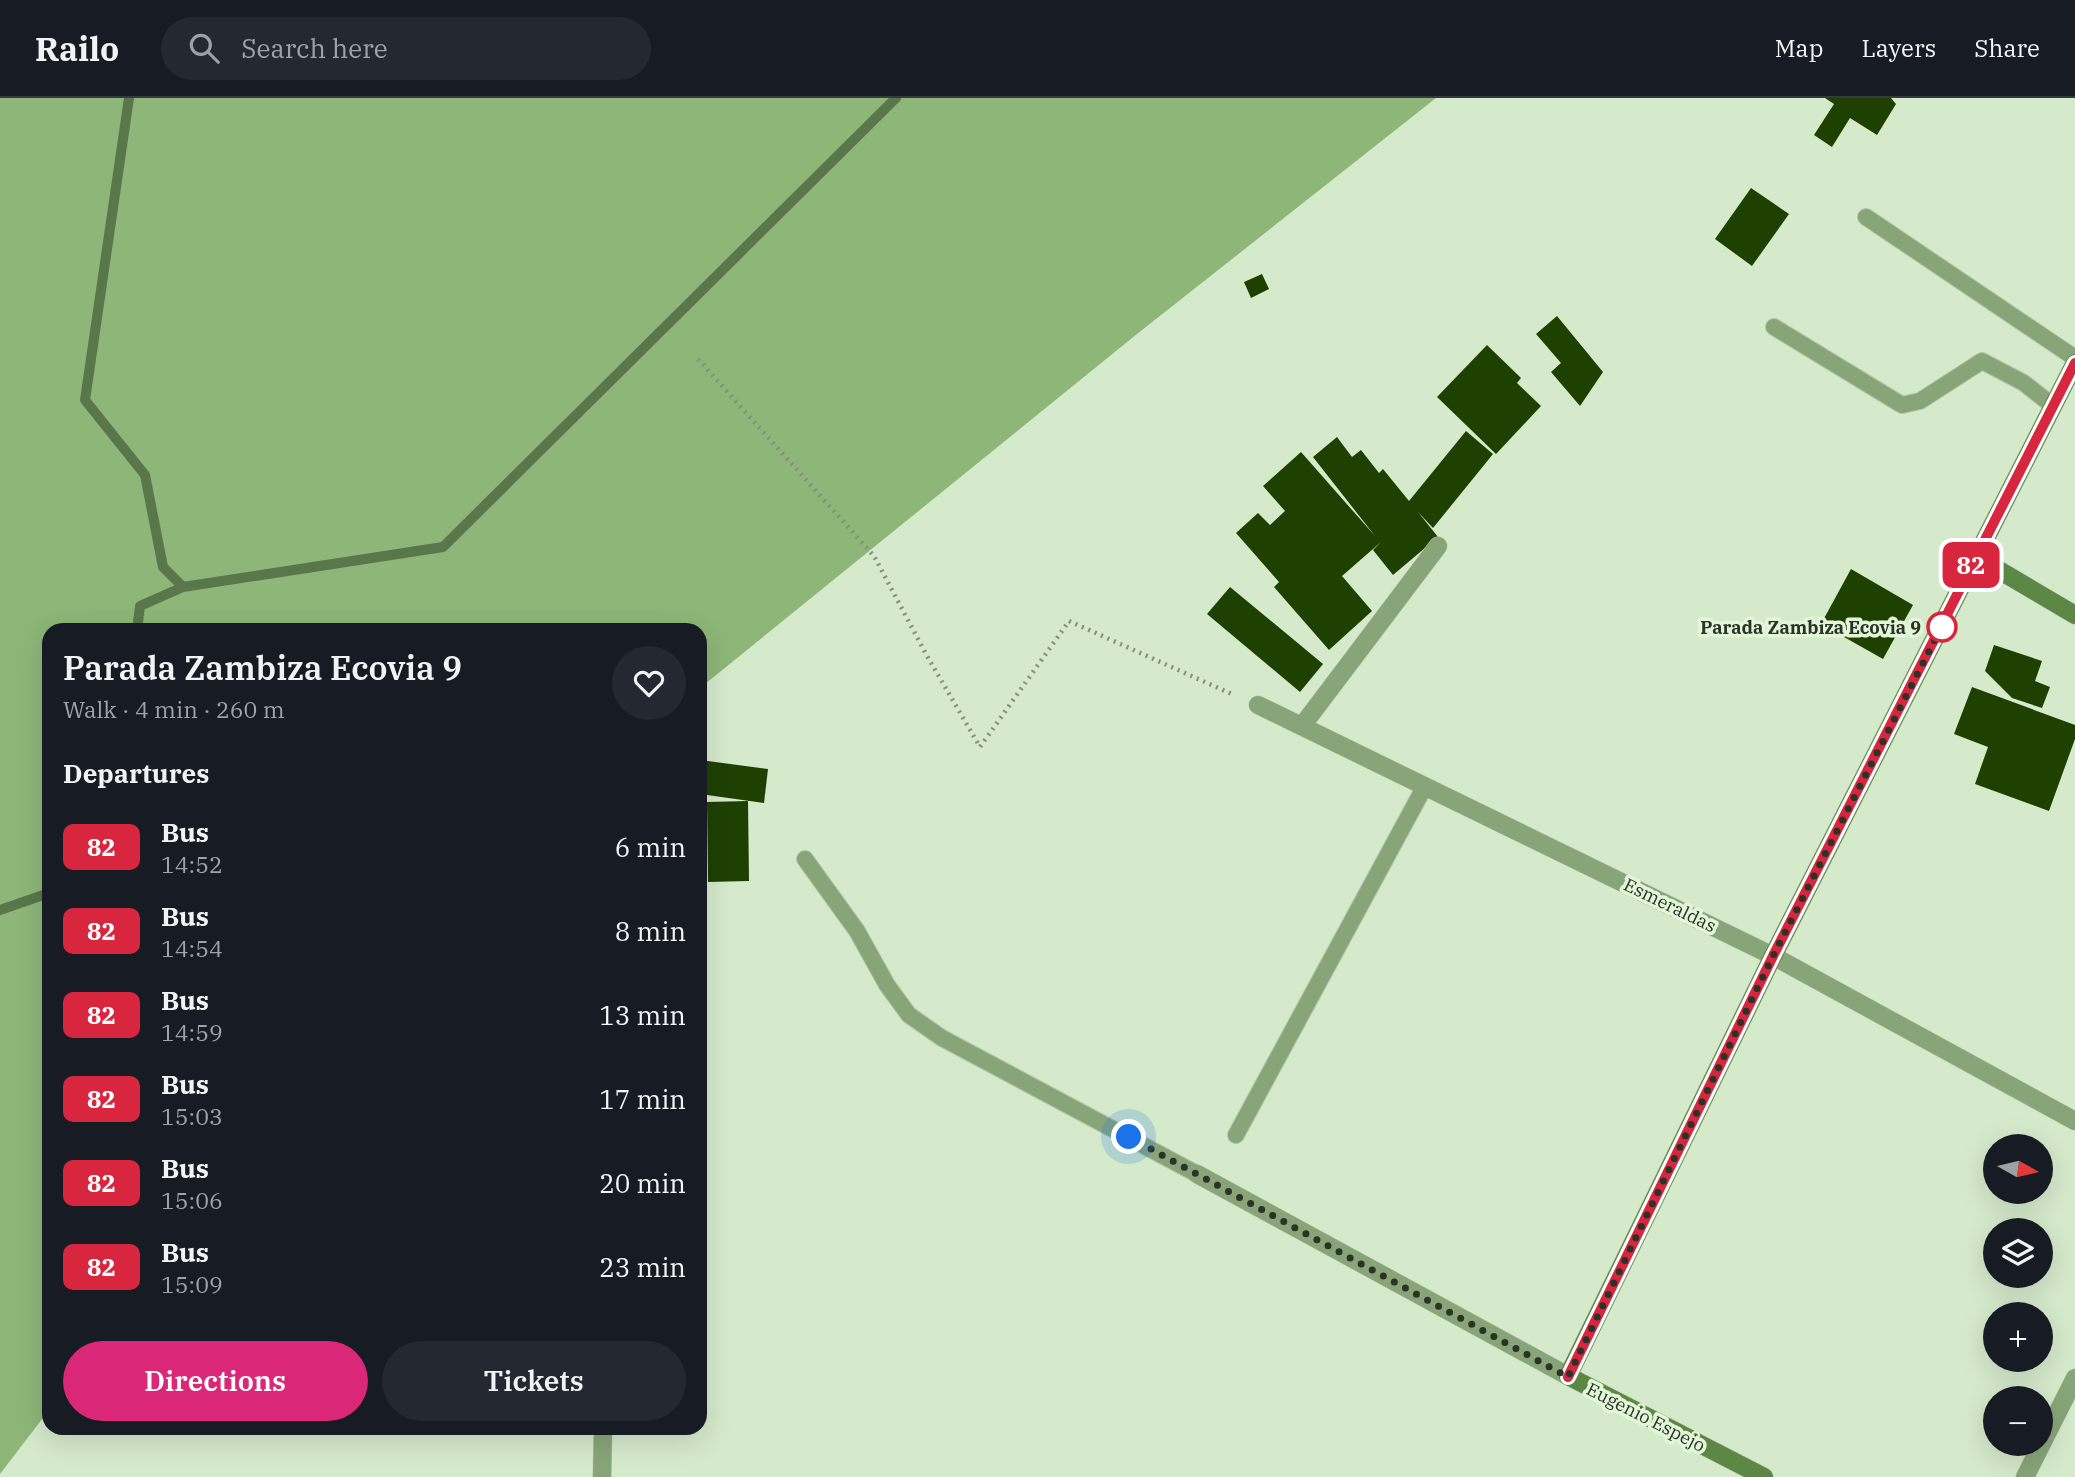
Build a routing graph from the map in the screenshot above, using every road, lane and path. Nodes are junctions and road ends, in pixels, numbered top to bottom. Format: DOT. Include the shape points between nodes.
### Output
graph roads {
  1 [pos="1866,217"];
  2 [pos="1774,327"];
  3 [pos="698,359"];
  4 [pos="2075,361"];
  5 [pos="2053,406"];
  6 [pos="1438,546"];
  7 [pos="1975,556"];
  8 [pos="2075,615"];
  9 [pos="1258,705"];
  10 [pos="1302,726"];
  11 [pos="1425,786"];
  12 [pos="805,859"];
  13 [pos="1773,956"];
  14 [pos="2075,1121"];
  15 [pos="1236,1135"];
  16 [pos="1197,1174"];
  17 [pos="1568,1377"];
  18 [pos="2075,1377"];
  19 [pos="603,1435"];
  20 [pos="602,1477"];
  21 [pos="1764,1477"];
  22 [pos="2025,1477"];
  1 -- 4 [label="lane"];
  2 -- 5 [label="lane" via="1902,405 1920,401 1982,361 2024,383"];
  3 -- 9 [label="path" via="874,556 980,747 1069,621"];
  4 -- 5 [label="street"];
  5 -- 7 [label="street"];
  6 -- 10 [label="street"];
  7 -- 8 [label="street"];
  7 -- 13 [label="street"];
  9 -- 10 [label="street, Esmeraldas"];
  10 -- 11 [label="street, Esmeraldas"];
  11 -- 13 [label="street, Esmeraldas"];
  11 -- 15 [label="lane"];
  12 -- 16 [label="lane" via="909,1015 942,1038"];
  13 -- 14 [label="street, Esmeraldas"];
  13 -- 17 [label="street"];
  16 -- 17 [label="street, Eugenio Espejo"];
  17 -- 21 [label="street, Eugenio Espejo"];
  18 -- 22 [label="street"];
  19 -- 20 [label="street"];
}
